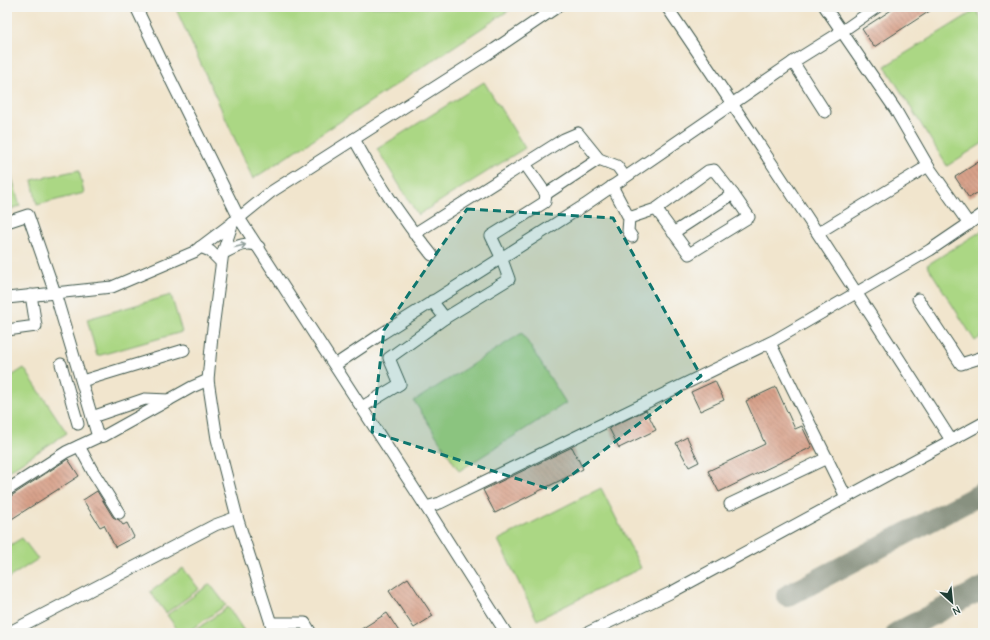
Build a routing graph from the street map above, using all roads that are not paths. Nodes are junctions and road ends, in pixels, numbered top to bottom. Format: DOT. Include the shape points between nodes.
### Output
graph roads {
  1 [pos="136,7"];
  2 [pos="557,7"];
  3 [pos="667,7"];
  4 [pos="825,7"];
  5 [pos="877,7"];
  6 [pos="842,32"];
  7 [pos="793,62"];
  8 [pos="732,104"];
  9 [pos="825,112"];
  10 [pos="354,139"];
  11 [pos="599,159"];
  12 [pos="525,164"];
  13 [pos="928,166"];
  14 [pos="625,177"];
  15 [pos="612,186"];
  16 [pos="546,194"];
  17 [pos="733,194"];
  18 [pos="656,209"];
  19 [pos="983,214"];
  20 [pos="629,218"];
  21 [pos="236,220"];
  22 [pos="7,222"];
  23 [pos="969,224"];
  24 [pos="673,233"];
  25 [pos="818,233"];
  26 [pos="414,234"];
  27 [pos="632,237"];
  28 [pos="200,247"];
  29 [pos="259,247"];
  30 [pos="432,255"];
  31 [pos="502,257"];
  32 [pos="222,258"];
  33 [pos="55,293"];
  34 [pos="857,293"];
  35 [pos="32,295"];
  36 [pos="7,298"];
  37 [pos="918,298"];
  38 [pos="432,301"];
  39 [pos="445,318"];
  40 [pos="7,330"];
  41 [pos="770,343"];
  42 [pos="184,350"];
  43 [pos="983,357"];
  44 [pos="61,364"];
  45 [pos="335,365"];
  46 [pos="208,380"];
  47 [pos="82,381"];
  48 [pos="86,393"];
  49 [pos="70,398"];
  50 [pos="169,400"];
  51 [pos="362,407"];
  52 [pos="92,417"];
  53 [pos="983,423"];
  54 [pos="78,424"];
  55 [pos="98,437"];
  56 [pos="951,440"];
  57 [pos="79,446"];
  58 [pos="827,458"];
  59 [pos="7,490"];
  60 [pos="846,497"];
  61 [pos="730,504"];
  62 [pos="426,507"];
  63 [pos="119,513"];
  64 [pos="237,517"];
  65 [pos="272,628"];
  66 [pos="8,633"];
  67 [pos="311,633"];
  68 [pos="506,633"];
  69 [pos="587,633"];
  1 -- 21 [label="lane"];
  2 -- 10 [label="lane"];
  3 -- 8 [label="lane"];
  4 -- 6 [label="lane"];
  5 -- 6 [label="lane"];
  6 -- 7 [label="lane"];
  6 -- 13 [label="lane" via="895,109"];
  7 -- 8 [label="lane"];
  7 -- 9 [label="lane"];
  8 -- 14 [label="lane"];
  8 -- 25 [label="lane"];
  10 -- 21 [label="lane" via="271,192"];
  10 -- 26 [label="lane" via="372,172"];
  11 -- 12 [label="lane" via="578,133"];
  11 -- 14 [label="lane" via="617,166"];
  11 -- 16 [label="lane"];
  12 -- 16 [label="lane"];
  12 -- 26 [label="lane"];
  13 -- 23 [label="lane"];
  13 -- 25 [label="lane"];
  14 -- 15 [label="lane"];
  15 -- 20 [label="lane"];
  15 -- 31 [label="lane"];
  16 -- 31 [label="lane" via="545,202 492,236"];
  17 -- 18 [label="lane" via="714,170 708,171"];
  17 -- 24 [label="lane"];
  17 -- 24 [label="lane" via="749,217 689,254"];
  18 -- 20 [label="lane"];
  18 -- 24 [label="lane"];
  19 -- 23 [label="lane"];
  20 -- 27 [label="lane" via="628,231"];
  21 -- 28 [label="lane"];
  21 -- 29 [label="lane"];
  21 -- 32 [label="lane"];
  22 -- 33 [label="lane" via="28,215"];
  23 -- 34 [label="lane"];
  25 -- 34 [label="lane"];
  26 -- 30 [label="lane"];
  28 -- 32 [label="lane"];
  28 -- 33 [label="lane" via="194,252 112,287"];
  32 -- 29 [label="lane, one-way" via="238,245 255,244"];
  29 -- 45 [label="lane"];
  31 -- 38 [label="lane"];
  31 -- 39 [label="lane" via="509,279"];
  32 -- 46 [label="lane"];
  33 -- 35 [label="lane"];
  33 -- 47 [label="lane"];
  34 -- 41 [label="lane"];
  34 -- 56 [label="lane"];
  35 -- 36 [label="lane"];
  35 -- 40 [label="lane" via="36,326"];
  37 -- 43 [label="lane" via="961,364"];
  38 -- 39 [label="lane"];
  38 -- 45 [label="lane"];
  39 -- 51 [label="lane" via="389,358 400,384"];
  41 -- 58 [label="lane"];
  41 -- 62 [label="lane" via="440,503"];
  42 -- 47 [label="lane"];
  44 -- 49 [label="lane"];
  45 -- 51 [label="lane"];
  46 -- 50 [label="lane"];
  46 -- 64 [label="lane" via="217,439"];
  47 -- 48 [label="lane"];
  48 -- 49 [label="lane"];
  48 -- 52 [label="lane"];
  49 -- 54 [label="lane"];
  50 -- 52 [label="lane" via="145,399"];
  50 -- 55 [label="lane"];
  51 -- 62 [label="lane"];
  52 -- 55 [label="lane"];
  53 -- 56 [label="lane"];
  55 -- 57 [label="lane"];
  56 -- 60 [label="lane"];
  57 -- 59 [label="lane"];
  57 -- 63 [label="lane"];
  58 -- 60 [label="lane"];
  58 -- 61 [label="lane"];
  60 -- 69 [label="lane" via="672,592"];
  62 -- 68 [label="lane"];
  64 -- 65 [label="lane"];
  64 -- 66 [label="lane" via="215,525"];
  65 -- 67 [label="lane" via="305,623"];
}
